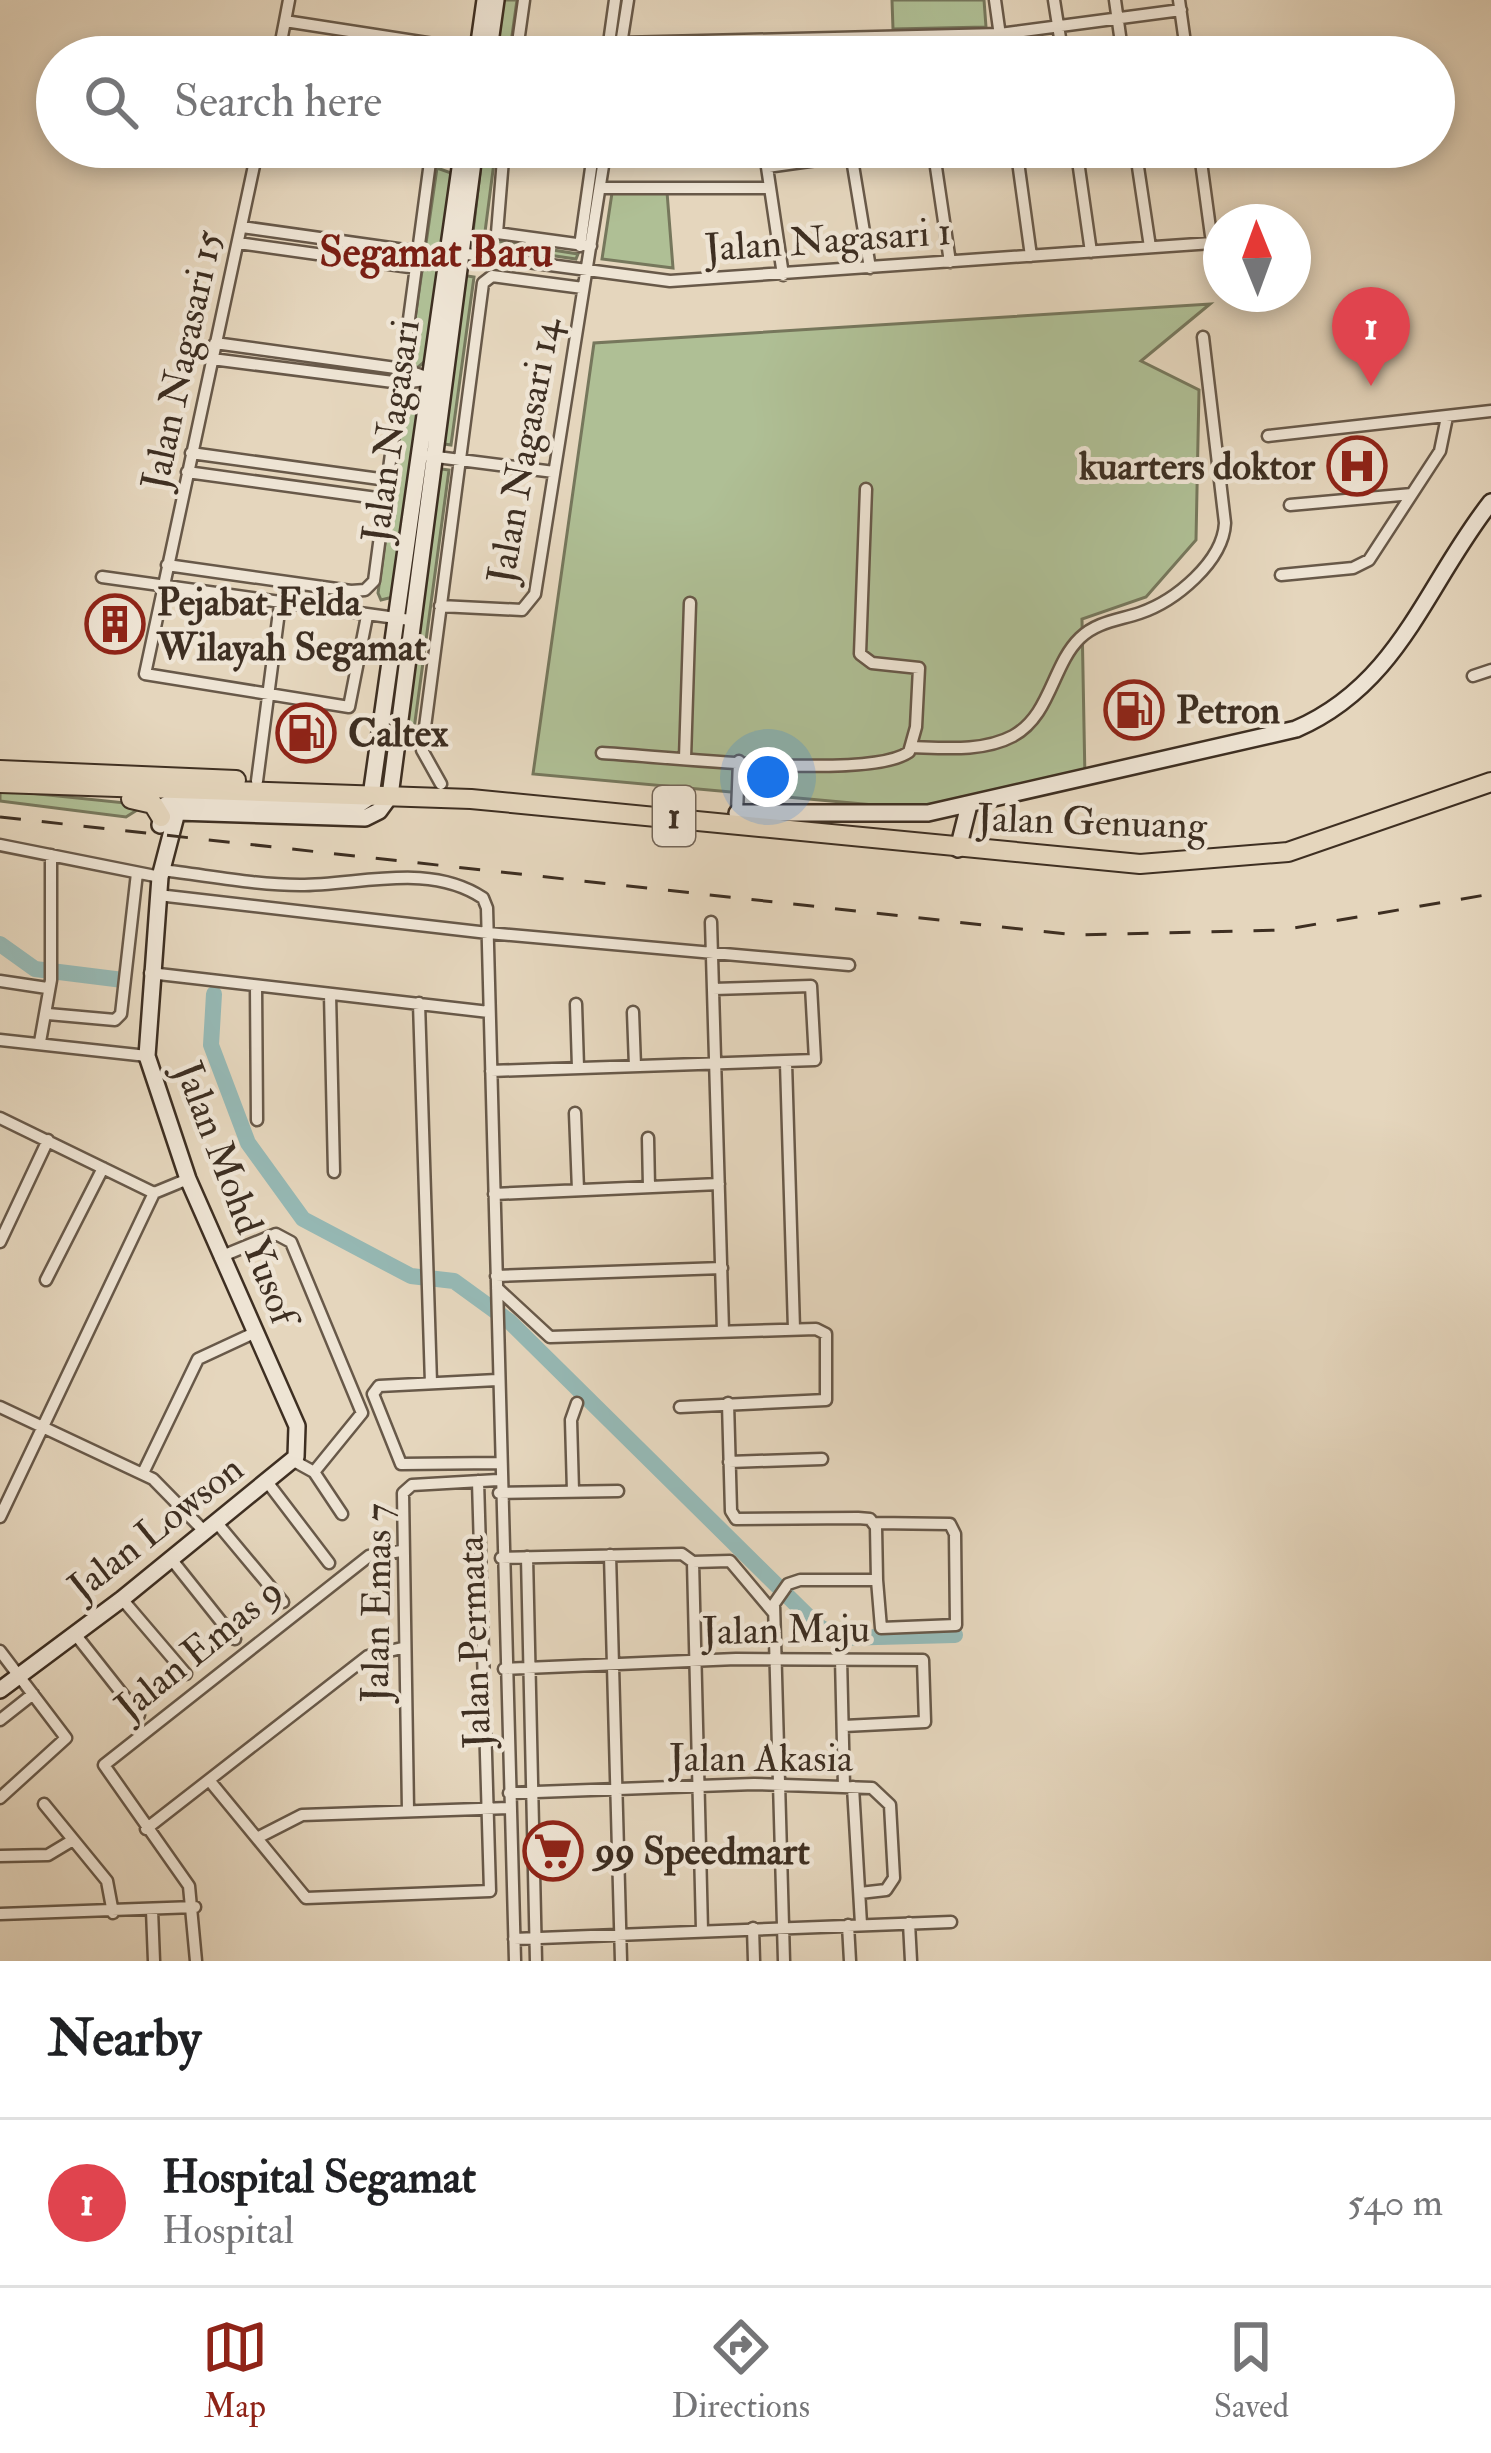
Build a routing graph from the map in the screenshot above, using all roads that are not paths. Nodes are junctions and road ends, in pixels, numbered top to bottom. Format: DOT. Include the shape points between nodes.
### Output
graph roads {
  1 [pos="289,0"];
  2 [pos="485,0"];
  3 [pos="496,0"];
  4 [pos="524,0"];
  5 [pos="615,0"];
  6 [pos="628,0"];
  7 [pos="995,0"];
  8 [pos="1054,0"];
  9 [pos="1114,0"];
  10 [pos="1180,5"];
  11 [pos="1117,20"];
  12 [pos="285,21"];
  13 [pos="1058,27"];
  14 [pos="1000,34"];
  15 [pos="282,36"];
  16 [pos="382,36"];
  17 [pos="480,36"];
  18 [pos="491,36"];
  19 [pos="519,36"];
  20 [pos="610,36"];
  21 [pos="622,36"];
  22 [pos="945,36"];
  23 [pos="1060,36"];
  24 [pos="1120,36"];
  25 [pos="1184,36"];
  26 [pos="255,168"];
  27 [pos="430,168"];
  28 [pos="465,168"];
  29 [pos="502,168"];
  30 [pos="599,168"];
  31 [pos="601,168"];
  32 [pos="767,168"];
  33 [pos="853,168"];
  34 [pos="936,168"];
  35 [pos="1019,168"];
  36 [pos="1079,168"];
  37 [pos="1139,168"];
  38 [pos="1202,168"];
  39 [pos="600,188"];
  40 [pos="770,188"];
  41 [pos="242,227"];
  42 [pos="238,242"];
  43 [pos="585,246"];
  44 [pos="1150,247"];
  45 [pos="419,252"];
  46 [pos="455,252"];
  47 [pos="1091,252"];
  48 [pos="1031,256"];
  49 [pos="950,262"];
  50 [pos="417,268"];
  51 [pos="870,268"];
  52 [pos="585,272"];
  53 [pos="784,275"];
  54 [pos="583,288"];
  55 [pos="1203,338"];
  56 [pos="215,343"];
  57 [pos="212,358"];
  58 [pos="402,376"];
  59 [pos="438,380"];
  60 [pos="1491,411"];
  61 [pos="1447,418"];
  62 [pos="1268,436"];
  63 [pos="191,453"];
  64 [pos="426,455"];
  65 [pos="457,460"];
  66 [pos="187,472"];
  67 [pos="554,472"];
  68 [pos="387,480"];
  69 [pos="866,489"];
  70 [pos="1412,494"];
  71 [pos="384,499"];
  72 [pos="1491,502"];
  73 [pos="1290,505"];
  74 [pos="167,565"];
  75 [pos="1281,575"];
  76 [pos="102,578"];
  77 [pos="277,580"];
  78 [pos="162,586"];
  79 [pos="277,603"];
  80 [pos="690,603"];
  81 [pos="440,606"];
  82 [pos="367,616"];
  83 [pos="404,620"];
  84 [pos="1491,670"];
  85 [pos="1473,676"];
  86 [pos="266,695"];
  87 [pos="912,747"];
  88 [pos="602,753"];
  89 [pos="685,758"];
  90 [pos="739,761"];
  91 [pos="0,770"];
  92 [pos="257,781"];
  93 [pos="1491,782"];
  94 [pos="0,783"];
  95 [pos="441,784"];
  96 [pos="58,788"];
  97 [pos="382,794"];
  98 [pos="969,806"];
  99 [pos="737,813"];
  100 [pos="160,817"];
  101 [pos="0,845"];
  102 [pos="958,845"];
  103 [pos="51,855"];
  104 [pos="137,872"];
  105 [pos="160,881"];
  106 [pos="711,922"];
  107 [pos="488,933"];
  108 [pos="712,953"];
  109 [pos="849,965"];
  110 [pos="150,973"];
  111 [pos="0,982"];
  112 [pos="49,984"];
  113 [pos="256,986"];
  114 [pos="712,988"];
  115 [pos="330,994"];
  116 [pos="419,1003"];
  117 [pos="576,1004"];
  118 [pos="489,1012"];
  119 [pos="633,1012"];
  120 [pos="48,1014"];
  121 [pos="0,1040"];
  122 [pos="40,1042"];
  123 [pos="147,1056"];
  124 [pos="786,1063"];
  125 [pos="714,1064"];
  126 [pos="635,1066"];
  127 [pos="578,1067"];
  128 [pos="490,1071"];
  129 [pos="575,1113"];
  130 [pos="0,1118"];
  131 [pos="256,1120"];
  132 [pos="648,1138"];
  133 [pos="48,1140"];
  134 [pos="103,1168"];
  135 [pos="334,1172"];
  136 [pos="188,1179"];
  137 [pos="719,1184"];
  138 [pos="650,1187"];
  139 [pos="578,1190"];
  140 [pos="154,1192"];
  141 [pos="494,1194"];
  142 [pos="0,1242"];
  143 [pos="220,1257"];
  144 [pos="722,1268"];
  145 [pos="46,1280"];
  146 [pos="497,1288"];
  147 [pos="794,1329"];
  148 [pos="723,1331"];
  149 [pos="254,1333"];
  150 [pos="497,1381"];
  151 [pos="431,1382"];
  152 [pos="577,1403"];
  153 [pos="728,1403"];
  154 [pos="0,1407"];
  155 [pos="680,1407"];
  156 [pos="41,1426"];
  157 [pos="822,1459"];
  158 [pos="294,1461"];
  159 [pos="498,1462"];
  160 [pos="730,1462"];
  161 [pos="314,1472"];
  162 [pos="142,1473"];
  163 [pos="478,1481"];
  164 [pos="268,1483"];
  165 [pos="498,1486"];
  166 [pos="573,1491"];
  167 [pos="618,1491"];
  168 [pos="342,1514"];
  169 [pos="0,1517"];
  170 [pos="875,1523"];
  171 [pos="211,1527"];
  172 [pos="401,1551"];
  173 [pos="610,1555"];
  174 [pos="527,1557"];
  175 [pos="501,1558"];
  176 [pos="172,1560"];
  177 [pos="693,1562"];
  178 [pos="329,1563"];
  179 [pos="877,1580"];
  180 [pos="122,1599"];
  181 [pos="284,1602"];
  182 [pos="772,1612"];
  183 [pos="75,1634"];
  184 [pos="235,1639"];
  185 [pos="402,1648"];
  186 [pos="0,1651"];
  187 [pos="841,1658"];
  188 [pos="775,1659"];
  189 [pos="694,1662"];
  190 [pos="614,1664"];
  191 [pos="530,1668"];
  192 [pos="504,1670"];
  193 [pos="186,1674"];
  194 [pos="18,1676"];
  195 [pos="0,1690"];
  196 [pos="33,1694"];
  197 [pos="139,1715"];
  198 [pos="0,1720"];
  199 [pos="844,1726"];
  200 [pos="209,1780"];
  201 [pos="778,1786"];
  202 [pos="849,1787"];
  203 [pos="699,1788"];
  204 [pos="617,1789"];
  205 [pos="509,1793"];
  206 [pos="533,1793"];
  207 [pos="0,1798"];
  208 [pos="44,1804"];
  209 [pos="489,1808"];
  210 [pos="509,1808"];
  211 [pos="408,1810"];
  212 [pos="146,1828"];
  213 [pos="257,1838"];
  214 [pos="73,1840"];
  215 [pos="0,1856"];
  216 [pos="860,1893"];
  217 [pos="195,1907"];
  218 [pos="152,1910"];
  219 [pos="113,1912"];
  220 [pos="0,1914"];
  221 [pos="951,1922"];
  222 [pos="909,1923"];
  223 [pos="854,1925"];
  224 [pos="753,1928"];
  225 [pos="783,1928"];
  226 [pos="702,1930"];
  227 [pos="620,1933"];
  228 [pos="536,1937"];
  229 [pos="514,1939"];
  230 [pos="154,1961"];
  231 [pos="196,1961"];
  232 [pos="514,1961"];
  233 [pos="536,1961"];
  234 [pos="620,1961"];
  235 [pos="754,1961"];
  236 [pos="784,1961"];
  237 [pos="850,1961"];
  238 [pos="911,1961"];
  1 -- 12 [label="street"];
  2 -- 17 [label="street"];
  3 -- 18 [label="street"];
  4 -- 19 [label="street"];
  5 -- 20 [label="street"];
  6 -- 21 [label="street"];
  7 -- 14 [label="street"];
  8 -- 13 [label="street"];
  9 -- 11 [label="street"];
  10 -- 11 [label="street"];
  10 -- 25 [label="street"];
  11 -- 13 [label="street"];
  11 -- 24 [label="street"];
  12 -- 15 [label="street"];
  12 -- 16 [label="street"];
  13 -- 14 [label="street"];
  13 -- 23 [label="street"];
  14 -- 22 [label="street"];
  26 -- 41 [label="street, Jalan Nagasari 15"];
  27 -- 45 [label="street"];
  28 -- 46 [label="street, Jalan Nagasari"];
  29 -- 43 [label="street" via="497,233"];
  30 -- 43 [label="street, Jalan Nagasari 14"];
  31 -- 39 [label="street, Jalan Nagasari 14"];
  32 -- 40 [label="street"];
  33 -- 51 [label="street"];
  34 -- 49 [label="street"];
  35 -- 48 [label="street"];
  36 -- 47 [label="street"];
  37 -- 44 [label="street"];
  38 -- 44 [label="street, Jalan Nagasari 1" via="1212,243"];
  39 -- 40 [label="street"];
  39 -- 43 [label="street, Jalan Nagasari 14"];
  40 -- 53 [label="street"];
  41 -- 42 [label="street, Jalan Nagasari 15"];
  41 -- 45 [label="street"];
  42 -- 50 [label="street"];
  42 -- 56 [label="street, Jalan Nagasari 15"];
  43 -- 52 [label="street, Jalan Nagasari 14"];
  44 -- 47 [label="street, Jalan Nagasari 1"];
  45 -- 50 [label="street"];
  46 -- 52 [label="street, Jalan Nagasari 1"];
  46 -- 59 [label="street, Jalan Nagasari"];
  47 -- 48 [label="street, Jalan Nagasari 1"];
  48 -- 49 [label="street, Jalan Nagasari 1"];
  49 -- 51 [label="street, Jalan Nagasari 1"];
  50 -- 58 [label="street"];
  51 -- 53 [label="street, Jalan Nagasari 1"];
  52 -- 53 [label="street, Jalan Nagasari 1" via="670,281"];
  52 -- 54 [label="street, Jalan Nagasari 14"];
  54 -- 65 [label="street, Jalan Nagasari" via="492,276 482,287"];
  54 -- 67 [label="street, Jalan Nagasari 14"];
  55 -- 87 [label="street" via="1225,523 1221,548 1172,596 1079,639 1048,697 1013,736 960,748"];
  56 -- 57 [label="street, Jalan Nagasari 15"];
  56 -- 58 [label="street"];
  57 -- 58 [label="street"];
  57 -- 63 [label="street, Jalan Nagasari 15"];
  58 -- 59 [label="street"];
  58 -- 68 [label="street"];
  59 -- 64 [label="street, Jalan Nagasari"];
  60 -- 61 [label="street"];
  61 -- 62 [label="street"];
  61 -- 70 [label="street" via="1446,440"];
  63 -- 66 [label="street, Jalan Nagasari 15"];
  63 -- 68 [label="street"];
  64 -- 65 [label="street"];
  64 -- 83 [label="street, Jalan Nagasari"];
  65 -- 67 [label="street"];
  65 -- 81 [label="street, Jalan Nagasari"];
  66 -- 71 [label="street"];
  66 -- 74 [label="street, Jalan Nagasari 15"];
  67 -- 81 [label="street, Jalan Nagasari 14" via="530,604"];
  68 -- 71 [label="street"];
  69 -- 87 [label="street" via="860,654 872,663 920,668"];
  70 -- 73 [label="street"];
  70 -- 75 [label="street" via="1363,566"];
  71 -- 77 [label="street" via="374,581 365,590"];
  72 -- 98 [label="street" via="1401,646 1366,686 1315,721"];
  74 -- 77 [label="street"];
  74 -- 78 [label="street, Jalan Nagasari 15"];
  76 -- 78 [label="street"];
  77 -- 79 [label="street"];
  78 -- 79 [label="street"];
  78 -- 86 [label="street, Jalan Nagasari 15" via="146,677"];
  79 -- 82 [label="street"];
  79 -- 86 [label="street"];
  80 -- 89 [label="street"];
  81 -- 95 [label="street, Jalan Nagasari" via="422,750"];
  82 -- 83 [label="street"];
  82 -- 86 [label="street" via="352,706"];
  83 -- 97 [label="street, Jalan Nagasari"];
  84 -- 85 [label="street"];
  86 -- 92 [label="street"];
  87 -- 90 [label="street" via="875,764"];
  88 -- 89 [label="street"];
  89 -- 90 [label="street"];
  90 -- 99 [label="street"];
  91 -- 92 [label="highway, Jalan Genuang / 1"];
  92 -- 97 [label="highway, Jalan Genuang / 1"];
  93 -- 102 [label="highway, Jalan Genuang / 1" via="1288,852 1102,862"];
  94 -- 96 [label="highway, Jalan Genuang / 1"];
  95 -- 97 [label="highway, Jalan Genuang / 1"];
  95 -- 99 [label="highway, Jalan Genuang / 1"];
  96 -- 97 [label="highway, Jalan Genuang / 1"];
  96 -- 100 [label="highway" via="149,802"];
  97 -- 100 [label="street" via="355,807 177,798"];
  97 -- 102 [label="highway, Jalan Genuang / 1"];
  97 -- 105 [label="street" via="359,818 177,812"];
  98 -- 99 [label="street" via="894,817"];
  98 -- 102 [label="street"];
  99 -- 102 [label="highway, Jalan Genuang / 1"];
  100 -- 105 [label="street"];
  101 -- 103 [label="street"];
  103 -- 104 [label="street"];
  103 -- 112 [label="street"];
  104 -- 105 [label="street"];
  104 -- 120 [label="street" via="121,1014"];
  105 -- 107 [label="street"];
  105 -- 107 [label="street" via="298,885 404,877 483,898"];
  105 -- 110 [label="street, Jalan Mohd Yusof"];
  106 -- 108 [label="street"];
  107 -- 108 [label="street"];
  107 -- 118 [label="street"];
  108 -- 109 [label="street"];
  108 -- 114 [label="street"];
  110 -- 113 [label="street"];
  110 -- 123 [label="street, Jalan Mohd Yusof"];
  111 -- 112 [label="street"];
  112 -- 120 [label="street"];
  113 -- 115 [label="street"];
  113 -- 131 [label="street"];
  114 -- 124 [label="street" via="812,986 817,1057"];
  114 -- 125 [label="street"];
  115 -- 116 [label="street"];
  115 -- 135 [label="street"];
  116 -- 118 [label="street"];
  116 -- 151 [label="street"];
  117 -- 127 [label="street"];
  118 -- 128 [label="street"];
  119 -- 126 [label="street"];
  120 -- 122 [label="street"];
  121 -- 122 [label="street"];
  122 -- 123 [label="street"];
  123 -- 136 [label="street, Jalan Mohd Yusof"];
  124 -- 125 [label="street"];
  124 -- 147 [label="street"];
  125 -- 126 [label="street"];
  125 -- 137 [label="street"];
  126 -- 127 [label="street"];
  127 -- 128 [label="street"];
  128 -- 141 [label="street"];
  129 -- 139 [label="street"];
  130 -- 133 [label="street"];
  132 -- 138 [label="street"];
  133 -- 134 [label="street"];
  133 -- 142 [label="street"];
  134 -- 140 [label="street"];
  134 -- 145 [label="street"];
  136 -- 140 [label="street"];
  136 -- 143 [label="street, Jalan Mohd Yusof"];
  137 -- 138 [label="street"];
  137 -- 144 [label="street"];
  138 -- 139 [label="street"];
  139 -- 141 [label="street"];
  140 -- 156 [label="street"];
  141 -- 146 [label="street"];
  143 -- 149 [label="street, Jalan Mohd Yusof"];
  143 -- 161 [label="street" via="289,1238 362,1413"];
  144 -- 146 [label="street"];
  144 -- 148 [label="street"];
  146 -- 148 [label="street" via="550,1337"];
  146 -- 150 [label="street, Jalan Permata"];
  147 -- 148 [label="street"];
  147 -- 153 [label="street" via="826,1334 828,1398"];
  149 -- 158 [label="street, Jalan Mohd Yusof" via="296,1426"];
  149 -- 162 [label="street" via="198,1359"];
  150 -- 151 [label="street"];
  150 -- 159 [label="street, Jalan Permata"];
  151 -- 159 [label="street" via="379,1385 373,1394 401,1464"];
  152 -- 166 [label="street"];
  153 -- 155 [label="street"];
  153 -- 160 [label="street"];
  154 -- 156 [label="street"];
  156 -- 162 [label="street"];
  156 -- 169 [label="street"];
  157 -- 160 [label="street"];
  158 -- 161 [label="street"];
  158 -- 164 [label="street, Jalan Lowson"];
  159 -- 165 [label="street, Jalan Permata"];
  160 -- 170 [label="street" via="731,1511 740,1521"];
  161 -- 168 [label="street"];
  162 -- 171 [label="street"];
  163 -- 165 [label="street, Jalan Emas 7"];
  163 -- 172 [label="street, Jalan Emas 7" via="409,1486 401,1499"];
  163 -- 209 [label="street"];
  164 -- 171 [label="street, Jalan Lowson"];
  164 -- 178 [label="street"];
  165 -- 166 [label="street, Jalan Emas 7"];
  165 -- 175 [label="street, Jalan Permata"];
  166 -- 167 [label="street, Jalan Emas 7"];
  170 -- 179 [label="street"];
  170 -- 179 [label="street" via="950,1524 956,1625 881,1628"];
  171 -- 176 [label="street, Jalan Lowson"];
  171 -- 181 [label="street"];
  172 -- 185 [label="street, Jalan Emas 7"];
  172 -- 212 [label="street, Jalan Emas 9" via="369,1556 104,1765"];
  173 -- 174 [label="street"];
  173 -- 177 [label="street" via="682,1554"];
  173 -- 190 [label="street"];
  174 -- 175 [label="street"];
  174 -- 191 [label="street"];
  175 -- 192 [label="street, Jalan Permata"];
  176 -- 180 [label="street, Jalan Lowson"];
  176 -- 184 [label="street"];
  177 -- 182 [label="street" via="733,1563"];
  177 -- 189 [label="street"];
  179 -- 182 [label="street" via="800,1580 788,1584"];
  180 -- 183 [label="street, Jalan Lowson"];
  180 -- 193 [label="street"];
  182 -- 188 [label="street"];
  183 -- 194 [label="street, Jalan Lowson"];
  183 -- 197 [label="street"];
  185 -- 200 [label="street" via="368,1657"];
  185 -- 211 [label="street, Jalan Emas 7"];
  186 -- 194 [label="street, Jalan Emas 9"];
  187 -- 188 [label="street, Jalan Maju"];
  187 -- 199 [label="street"];
  187 -- 199 [label="street, Jalan Maju" via="920,1658 926,1719"];
  188 -- 189 [label="street, Jalan Maju"];
  188 -- 201 [label="street"];
  189 -- 190 [label="street, Jalan Maju"];
  189 -- 203 [label="street"];
  190 -- 191 [label="street, Jalan Maju"];
  190 -- 204 [label="street"];
  191 -- 192 [label="street, Jalan Maju"];
  191 -- 206 [label="street"];
  192 -- 205 [label="street, Jalan Permata"];
  194 -- 195 [label="street, Jalan Lowson"];
  194 -- 196 [label="street, Jalan Emas 9"];
  196 -- 198 [label="street"];
  196 -- 207 [label="street, Jalan Emas 9" via="66,1738"];
  199 -- 202 [label="street"];
  200 -- 212 [label="street"];
  200 -- 213 [label="street"];
  201 -- 202 [label="street, Jalan Akasia"];
  201 -- 203 [label="street, Jalan Akasia"];
  201 -- 225 [label="street"];
  202 -- 216 [label="street"];
  202 -- 216 [label="street, Jalan Akasia" via="881,1792 895,1826 892,1886"];
  203 -- 204 [label="street, Jalan Akasia"];
  203 -- 226 [label="street"];
  204 -- 206 [label="street, Jalan Akasia"];
  204 -- 227 [label="street"];
  205 -- 206 [label="street, Jalan Akasia"];
  205 -- 210 [label="street, Jalan Permata"];
  206 -- 228 [label="street"];
  208 -- 214 [label="street"];
  209 -- 210 [label="street"];
  209 -- 211 [label="street"];
  209 -- 213 [label="street" via="486,1893 306,1898"];
  210 -- 229 [label="street, Jalan Permata"];
  211 -- 213 [label="street" via="294,1816"];
  212 -- 217 [label="street"];
  214 -- 215 [label="street" via="48,1855"];
  214 -- 219 [label="street" via="107,1881"];
  216 -- 223 [label="street"];
  217 -- 218 [label="street"];
  217 -- 231 [label="street"];
  218 -- 219 [label="street"];
  218 -- 230 [label="street"];
  219 -- 220 [label="street"];
  221 -- 222 [label="street"];
  222 -- 223 [label="street"];
  222 -- 238 [label="street"];
  223 -- 225 [label="street"];
  223 -- 237 [label="street"];
  224 -- 225 [label="street"];
  224 -- 226 [label="street"];
  224 -- 235 [label="street"];
  225 -- 236 [label="street"];
  226 -- 227 [label="street"];
  227 -- 228 [label="street"];
  227 -- 234 [label="street"];
  228 -- 229 [label="street"];
  228 -- 233 [label="street"];
  229 -- 232 [label="street, Jalan Permata"];
}
